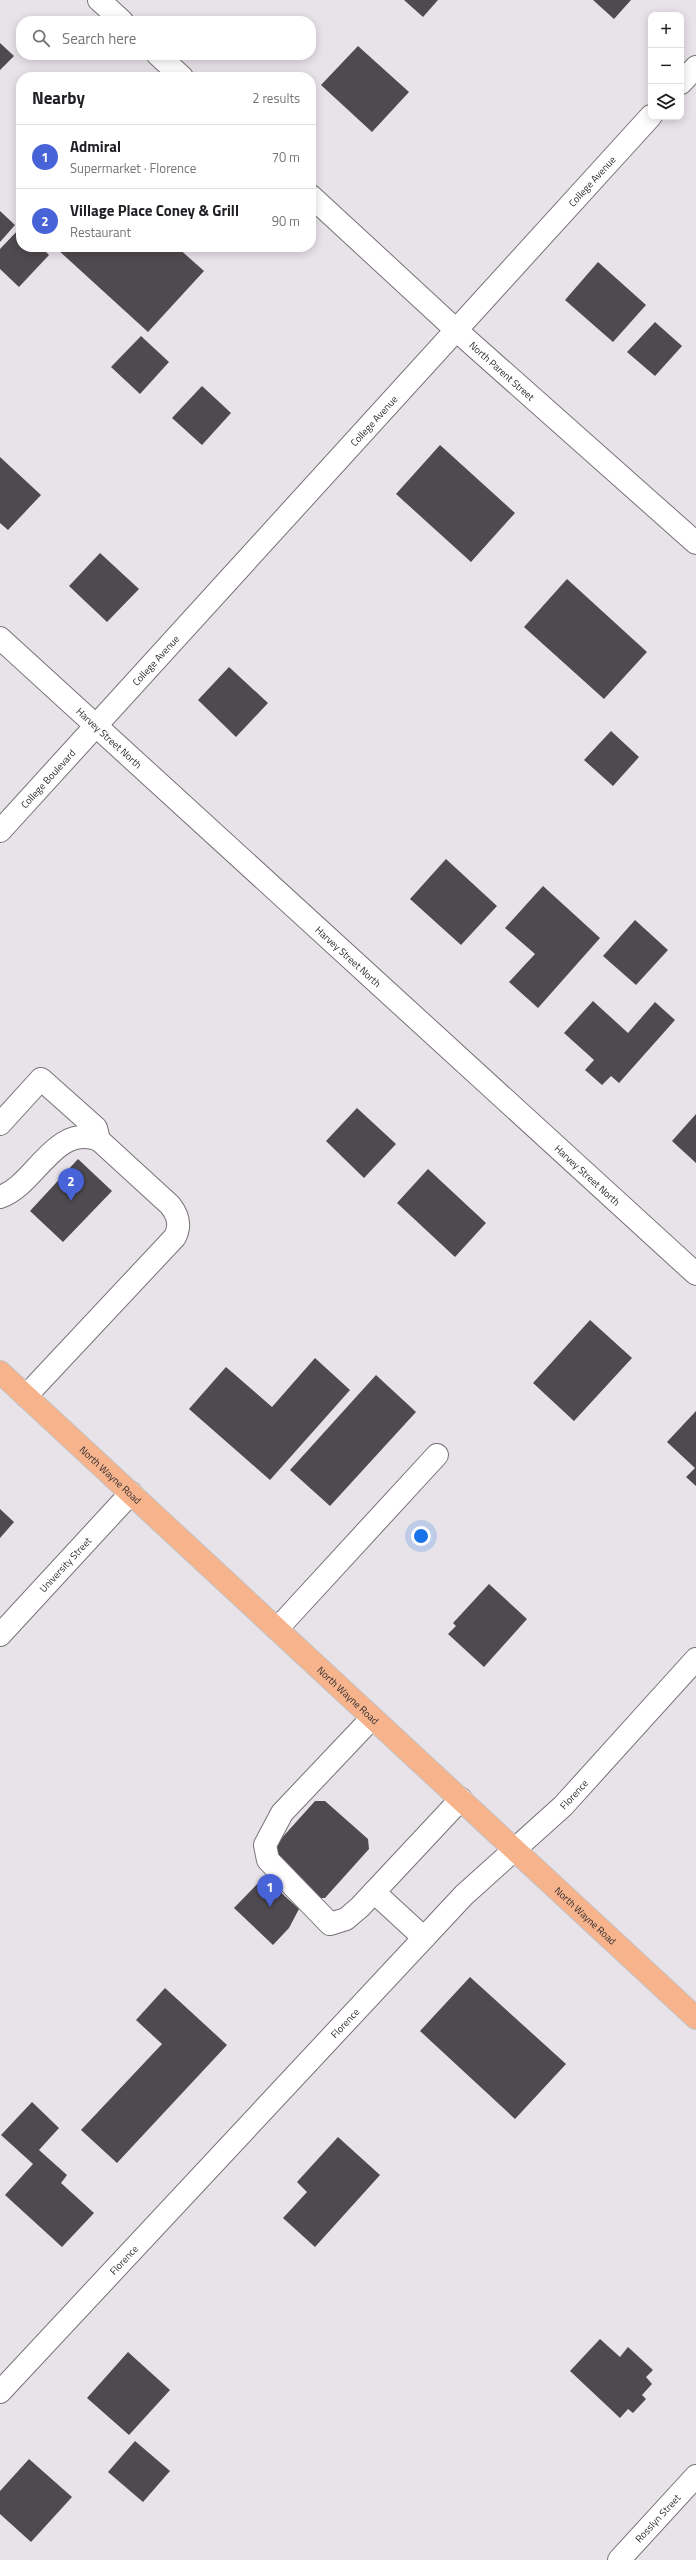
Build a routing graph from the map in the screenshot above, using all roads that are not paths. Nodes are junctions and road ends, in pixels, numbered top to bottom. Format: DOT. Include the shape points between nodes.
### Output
graph roads {
  1 [pos="99,0"];
  2 [pos="117,16"];
  3 [pos="163,60"];
  4 [pos="696,67"];
  5 [pos="177,72"];
  6 [pos="684,80"];
  7 [pos="648,119"];
  8 [pos="316,201"];
  9 [pos="455,329"];
  10 [pos="696,543"];
  11 [pos="0,638"];
  12 [pos="95,725"];
  13 [pos="0,830"];
  14 [pos="0,1124"];
  15 [pos="99,1140"];
  16 [pos="0,1197"];
  17 [pos="696,1274"];
  18 [pos="0,1372"];
  19 [pos="26,1396"];
  20 [pos="437,1455"];
  21 [pos="131,1493"];
  22 [pos="277,1629"];
  23 [pos="0,1635"];
  24 [pos="696,1659"];
  25 [pos="372,1718"];
  26 [pos="461,1800"];
  27 [pos="514,1850"];
  28 [pos="374,1892"];
  29 [pos="424,1938"];
  30 [pos="696,2018"];
  31 [pos="0,2392"];
  32 [pos="696,2476"];
  33 [pos="619,2560"];
  1 -- 2 [label="street"];
  3 -- 5 [label="street"];
  4 -- 6 [label="street"];
  7 -- 9 [label="street, College Avenue"];
  8 -- 9 [label="street, North Parent Street"];
  9 -- 10 [label="street, North Parent Street"];
  9 -- 12 [label="street, College Avenue"];
  11 -- 12 [label="street, Harvey Street North"];
  12 -- 13 [label="street, College Boulevard"];
  12 -- 17 [label="street, Harvey Street North"];
  14 -- 15 [label="street" via="41,1079 96,1128"];
  15 -- 16 [label="street" via="83,1136 56,1148 14,1191"];
  15 -- 19 [label="street" via="170,1205 176,1213 178,1231 156,1258"];
  18 -- 19 [label="main road, North Wayne Road"];
  19 -- 21 [label="main road, North Wayne Road"];
  20 -- 22 [label="street"];
  21 -- 22 [label="main road, North Wayne Road"];
  21 -- 23 [label="street, University Street"];
  22 -- 25 [label="main road, North Wayne Road"];
  24 -- 27 [label="street, Florence" via="565,1804"];
  25 -- 26 [label="main road, North Wayne Road"];
  25 -- 28 [label="street" via="282,1813 265,1844 268,1860 330,1924 346,1919"];
  26 -- 27 [label="main road, North Wayne Road"];
  26 -- 28 [label="street"];
  27 -- 29 [label="street, Florence" via="464,1895"];
  27 -- 30 [label="main road, North Wayne Road"];
  28 -- 29 [label="street"];
  29 -- 31 [label="street, Florence"];
  32 -- 33 [label="street, Rosslyn Street"];
}
